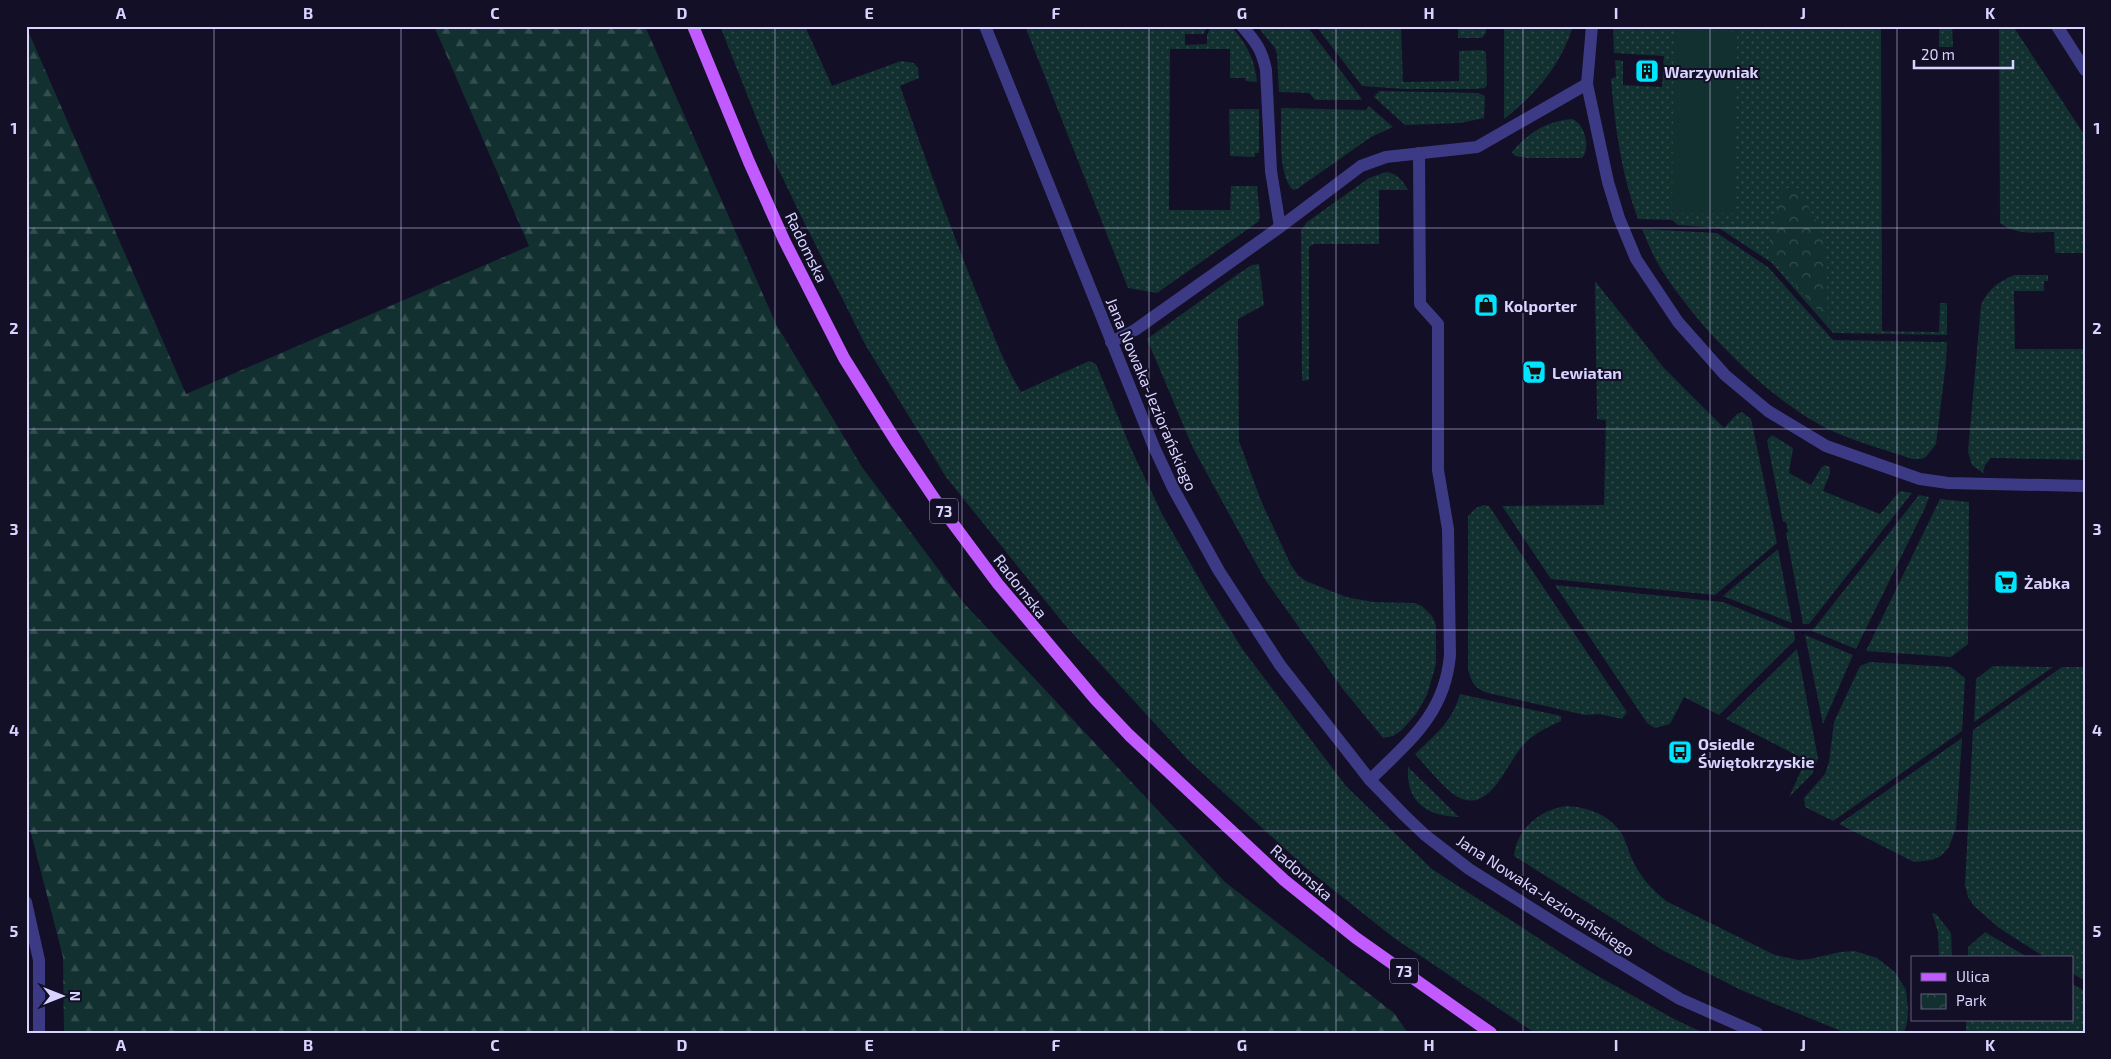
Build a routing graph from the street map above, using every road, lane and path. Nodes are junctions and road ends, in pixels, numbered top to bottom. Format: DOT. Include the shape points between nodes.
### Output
graph roads {
  1 [pos="693,26"];
  2 [pos="985,26"];
  3 [pos="1242,26"];
  4 [pos="1592,26"];
  5 [pos="2058,26"];
  6 [pos="2085,70"];
  7 [pos="1587,84"];
  8 [pos="1419,153"];
  9 [pos="1280,227"];
  10 [pos="1110,342"];
  11 [pos="2085,486"];
  12 [pos="1370,780"];
  13 [pos="26,902"];
  14 [pos="39,1033"];
  15 [pos="1491,1033"];
  16 [pos="1757,1033"];
  1 -- 15 [label="main road, Radomska / 73" via="780,231 844,358 934,498 1004,592 1129,735 1277,874 1356,938"];
  2 -- 10 [label="street, Jana Nowaka-Jeziorańskiego"];
  3 -- 9 [label="street" via="1263,54 1271,172"];
  4 -- 7 [label="street"];
  5 -- 6 [label="street"];
  7 -- 8 [label="street" via="1477,147"];
  7 -- 11 [label="street" via="1608,182 1636,259 1678,322 1725,375 1768,410 1826,446 1920,479 1948,483"];
  8 -- 9 [label="street" via="1386,157 1361,166"];
  8 -- 12 [label="street" via="1420,304 1438,324 1438,470 1448,529 1449,669 1446,686 1434,710"];
  9 -- 10 [label="street" via="1135,330"];
  10 -- 12 [label="street, Jana Nowaka-Jeziorańskiego" via="1173,488 1218,571 1280,665"];
  12 -- 16 [label="street, Jana Nowaka-Jeziorańskiego" via="1425,835 1469,869 1680,999"];
  13 -- 14 [label="street" via="39,960"];
}
